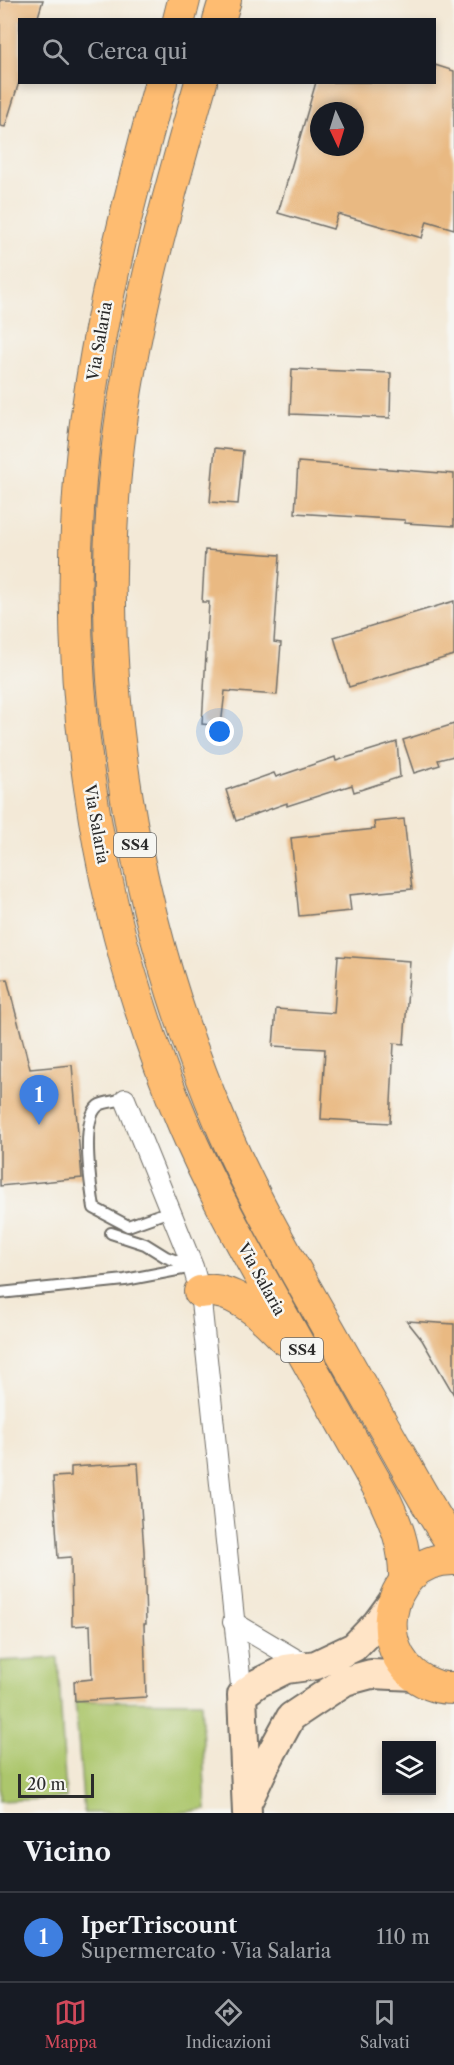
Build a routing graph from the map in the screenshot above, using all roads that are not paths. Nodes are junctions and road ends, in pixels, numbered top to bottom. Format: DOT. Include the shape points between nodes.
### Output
graph roads {
  1 [pos="184,0"];
  2 [pos="225,0"];
  3 [pos="179,18"];
  4 [pos="220,18"];
  5 [pos="160,84"];
  6 [pos="200,84"];
  7 [pos="125,1099"];
  8 [pos="170,1211"];
  9 [pos="128,1226"];
  10 [pos="196,1280"];
  11 [pos="0,1293"];
  12 [pos="311,1367"];
  13 [pos="454,1546"];
  14 [pos="454,1559"];
  15 [pos="399,1590"];
  16 [pos="233,1622"];
  17 [pos="316,1665"];
  18 [pos="440,1686"];
  19 [pos="242,1695"];
  20 [pos="247,1808"];
  1 -- 3 [label="main road"];
  2 -- 4 [label="main road"];
  5 -- 12 [label="main road, Via Salaria / SS4" via="109,285 84,439 75,593 85,747 111,898 159,1060 183,1124 231,1225"];
  6 -- 13 [label="main road, Via Salaria / SS4" via="144,295 117,453 110,628 116,723 129,809 140,871 173,996 225,1133 279,1241"];
  7 -- 8 [label="street"];
  7 -- 9 [label="lane" via="99,1105 94,1111 88,1147 94,1208"];
  8 -- 9 [label="lane"];
  8 -- 10 [label="street"];
  9 -- 10 [label="lane" via="111,1233 144,1244"];
  10 -- 11 [label="lane" via="125,1281"];
  10 -- 12 [label="main road" via="243,1302"];
  10 -- 16 [label="street"];
  12 -- 15 [label="main road, Via Salaria / SS4" via="395,1522 406,1561"];
  14 -- 15 [label="main road" via="422,1567"];
  15 -- 17 [label="street" via="377,1623 354,1647"];
  15 -- 18 [label="main road, Via Salaria" via="389,1618 391,1639 400,1659"];
  16 -- 17 [label="street" via="297,1660"];
  16 -- 19 [label="street"];
  17 -- 19 [label="street" via="286,1669"];
  18 -- 20 [label="street" via="370,1674 345,1681 291,1717"];
  19 -- 20 [label="street"];
}
